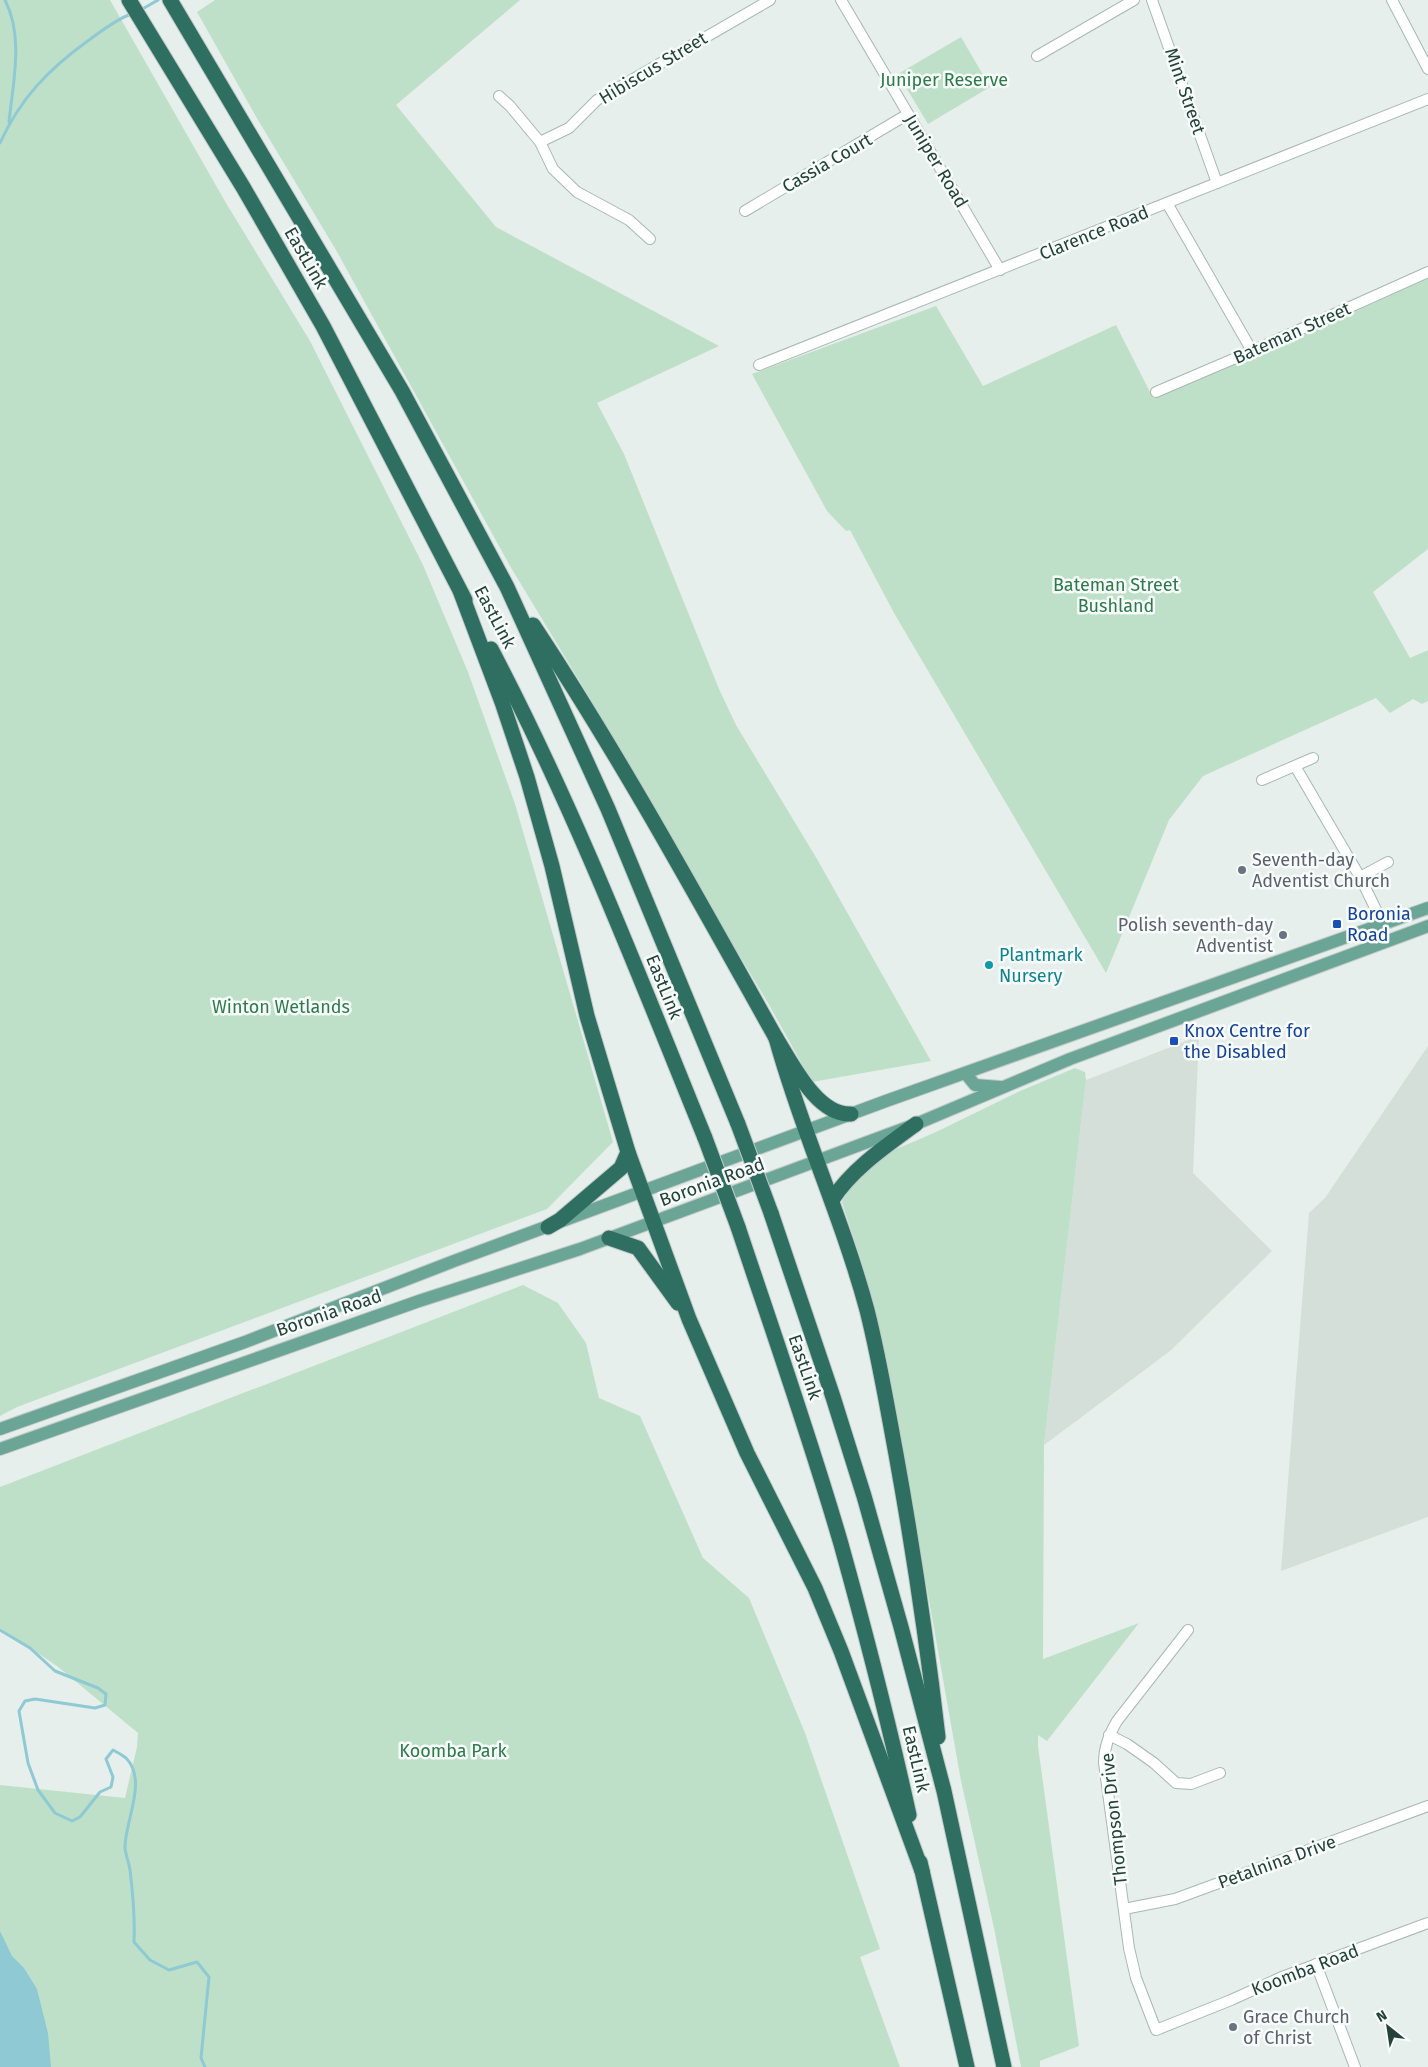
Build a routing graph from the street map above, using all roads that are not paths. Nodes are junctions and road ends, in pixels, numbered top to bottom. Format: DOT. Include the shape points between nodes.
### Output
graph roads {
  1 [pos="129,0"];
  2 [pos="170,0"];
  3 [pos="770,0"];
  4 [pos="841,0"];
  5 [pos="1134,0"];
  6 [pos="1152,0"];
  7 [pos="1392,0"];
  8 [pos="1037,56"];
  9 [pos="1428,69"];
  10 [pos="499,96"];
  11 [pos="1428,99"];
  12 [pos="908,114"];
  13 [pos="540,142"];
  14 [pos="1217,183"];
  15 [pos="1167,203"];
  16 [pos="745,210"];
  17 [pos="650,239"];
  18 [pos="1000,270"];
  19 [pos="1428,272"];
  20 [pos="1252,351"];
  21 [pos="759,365"];
  22 [pos="1156,392"];
  23 [pos="507,587"];
  24 [pos="461,593"];
  25 [pos="1313,758"];
  26 [pos="1295,766"];
  27 [pos="1262,780"];
  28 [pos="1388,862"];
  29 [pos="1360,877"];
  30 [pos="1428,908"];
  31 [pos="1383,924"];
  32 [pos="1428,926"];
  33 [pos="1209,985"];
  34 [pos="1227,1001"];
  35 [pos="1080,1033"];
  36 [pos="776,1038"];
  37 [pos="1087,1053"];
  38 [pos="966,1074"];
  39 [pos="1004,1087"];
  40 [pos="851,1114"];
  41 [pos="916,1124"];
  42 [pos="807,1131"];
  43 [pos="628,1152"];
  44 [pos="818,1161"];
  45 [pos="643,1192"];
  46 [pos="832,1200"];
  47 [pos="654,1222"];
  48 [pos="548,1227"];
  49 [pos="609,1238"];
  50 [pos="689,1319"];
  51 [pos="245,1342"];
  52 [pos="250,1359"];
  53 [pos="0,1429"];
  54 [pos="0,1449"];
  55 [pos="1188,1630"];
  56 [pos="1109,1735"];
  57 [pos="1220,1773"];
  58 [pos="944,1791"];
  59 [pos="1428,1806"];
  60 [pos="922,1870"];
  61 [pos="1124,1909"];
  62 [pos="1428,1923"];
  63 [pos="1316,1964"];
  64 [pos="1156,2030"];
  65 [pos="967,2067"];
  66 [pos="1004,2067"];
  67 [pos="1355,2067"];
  1 -- 24 [label="highway, EastLink" via="323,326"];
  2 -- 23 [label="highway, EastLink" via="402,391"];
  3 -- 13 [label="street, Hibiscus Street" via="597,100 569,128"];
  4 -- 12 [label="street, Juniper Road"];
  5 -- 8 [label="street"];
  6 -- 14 [label="street, Mint Street"];
  7 -- 9 [label="street"];
  10 -- 13 [label="street"];
  11 -- 14 [label="street, Clarence Road"];
  12 -- 16 [label="street, Cassia Court"];
  12 -- 18 [label="street, Juniper Road"];
  13 -- 17 [label="street" via="553,169 577,192 629,220"];
  14 -- 15 [label="street, Clarence Road"];
  15 -- 18 [label="street, Clarence Road"];
  15 -- 20 [label="street"];
  18 -- 21 [label="street, Clarence Road"];
  19 -- 20 [label="street, Bateman Street"];
  20 -- 22 [label="street, Bateman Street"];
  23 -- 36 [label="highway" via="621,766"];
  23 -- 58 [label="highway, EastLink, bridge" via="608,809 738,1124 771,1213 864,1496"];
  24 -- 43 [label="highway" via="527,777 552,866 587,1016"];
  24 -- 60 [label="highway, EastLink, bridge" via="526,717 592,860 738,1227 840,1542 884,1705"];
  25 -- 26 [label="street"];
  26 -- 27 [label="street"];
  26 -- 29 [label="street"];
  28 -- 29 [label="street"];
  29 -- 31 [label="street"];
  30 -- 31 [label="main road, Boronia Road"];
  31 -- 33 [label="main road, Boronia Road"];
  32 -- 34 [label="main road, Boronia Road"];
  33 -- 34 [label="main road"];
  33 -- 35 [label="main road, Boronia Road"];
  34 -- 37 [label="main road, Boronia Road"];
  35 -- 37 [label="main road"];
  35 -- 38 [label="main road, Boronia Road"];
  36 -- 40 [label="highway" via="823,1105 836,1113"];
  36 -- 42 [label="highway"];
  37 -- 39 [label="main road, Boronia Road"];
  38 -- 39 [label="main road" via="975,1084"];
  38 -- 40 [label="main road, Boronia Road"];
  39 -- 41 [label="main road, Boronia Road"];
  40 -- 42 [label="main road, Boronia Road"];
  41 -- 44 [label="main road, Boronia Road"];
  41 -- 46 [label="highway" via="842,1185"];
  42 -- 44 [label="highway"];
  42 -- 45 [label="main road, Boronia Road"];
  43 -- 45 [label="highway"];
  43 -- 48 [label="highway" via="621,1168"];
  44 -- 46 [label="highway"];
  44 -- 47 [label="main road, Boronia Road"];
  45 -- 47 [label="highway"];
  45 -- 48 [label="main road, Boronia Road"];
  46 -- 58 [label="highway" via="867,1311 883,1386 928,1646"];
  47 -- 49 [label="main road, Boronia Road"];
  47 -- 50 [label="highway"];
  48 -- 51 [label="main road, Boronia Road"];
  49 -- 50 [label="highway" via="638,1248"];
  49 -- 52 [label="main road, Boronia Road"];
  50 -- 60 [label="highway" via="747,1453 815,1588"];
  51 -- 52 [label="main road"];
  51 -- 53 [label="main road, Boronia Road"];
  52 -- 54 [label="main road, Boronia Road"];
  55 -- 56 [label="street, Thompson Drive"];
  56 -- 57 [label="street" via="1128,1744 1176,1783 1191,1784"];
  56 -- 61 [label="street, Thompson Drive" via="1104,1763"];
  58 -- 66 [label="highway, EastLink"];
  59 -- 61 [label="street, Petalnina Drive" via="1175,1899"];
  60 -- 65 [label="highway, EastLink"];
  61 -- 64 [label="street, Thompson Drive" via="1134,1972"];
  62 -- 63 [label="street, Koomba Road"];
  63 -- 64 [label="street, Koomba Road"];
  63 -- 67 [label="street"];
}
